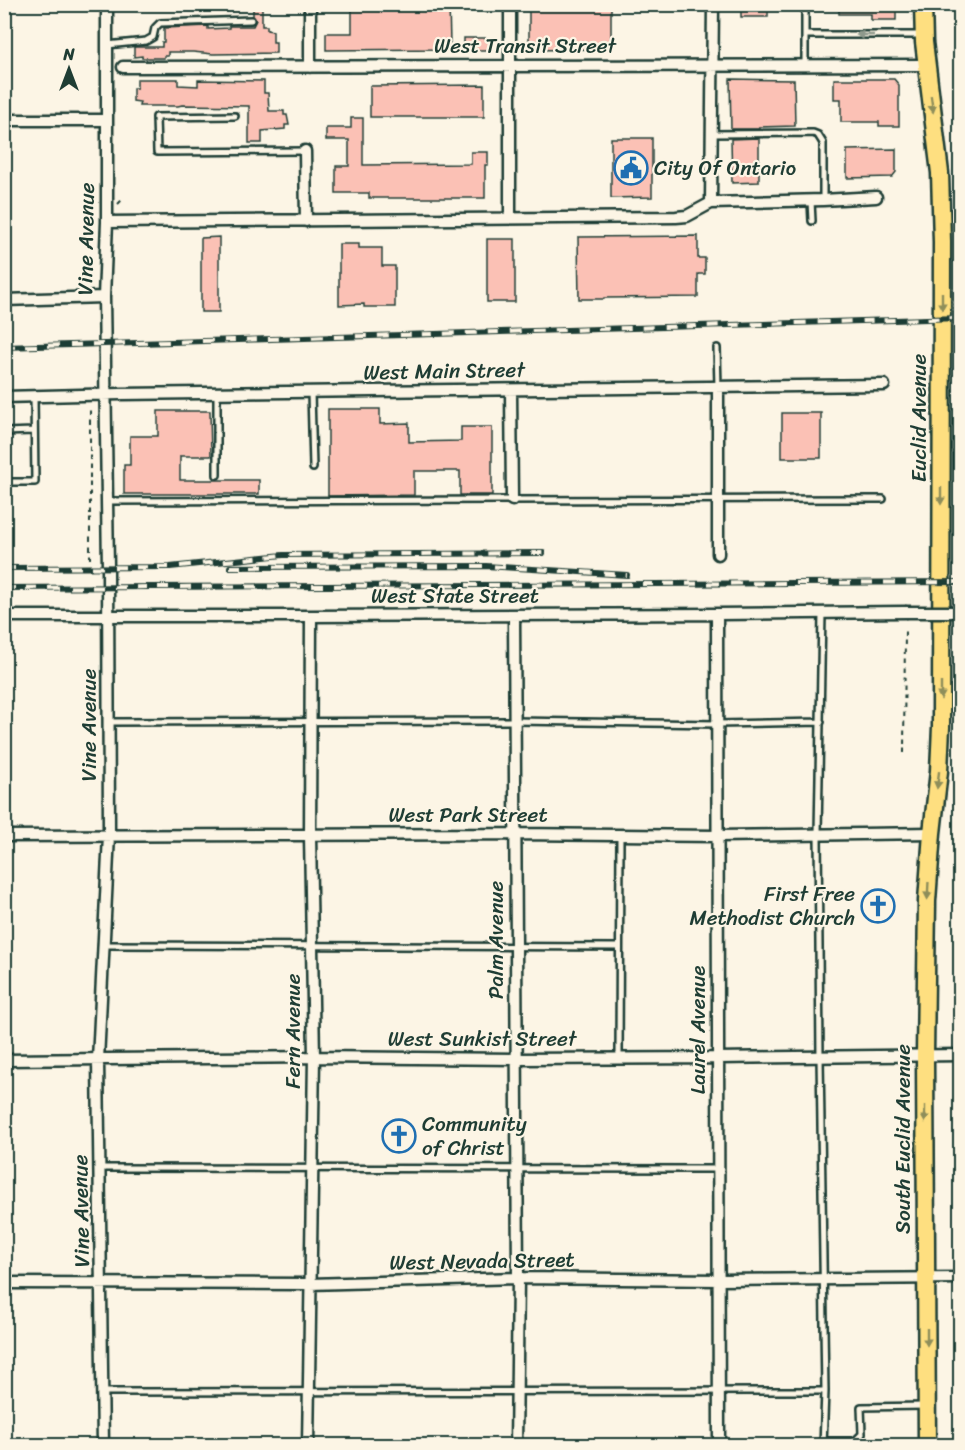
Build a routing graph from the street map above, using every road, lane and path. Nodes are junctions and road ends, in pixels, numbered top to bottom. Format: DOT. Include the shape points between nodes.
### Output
graph roads {
  1 [pos="6,4"];
  2 [pos="107,4"];
  3 [pos="310,4"];
  4 [pos="456,4"];
  5 [pos="713,4"];
  6 [pos="923,4"];
  7 [pos="510,6"];
  8 [pos="806,11"];
  9 [pos="251,20"];
  10 [pos="5,27"];
  11 [pos="805,35"];
  12 [pos="924,35"];
  13 [pos="107,45"];
  14 [pos="510,65"];
  15 [pos="713,65"];
  16 [pos="927,65"];
  17 [pos="123,66"];
  18 [pos="805,66"];
  19 [pos="310,67"];
  20 [pos="235,116"];
  21 [pos="107,120"];
  22 [pos="5,123"];
  23 [pos="712,134"];
  24 [pos="305,151"];
  25 [pos="876,197"];
  26 [pos="124,198"];
  27 [pos="823,200"];
  28 [pos="811,201"];
  29 [pos="711,203"];
  30 [pos="118,204"];
  31 [pos="510,218"];
  32 [pos="306,221"];
  33 [pos="812,221"];
  34 [pos="107,222"];
  35 [pos="104,297"];
  36 [pos="6,300"];
  37 [pos="717,348"];
  38 [pos="884,385"];
  39 [pos="718,387"];
  40 [pos="511,390"];
  41 [pos="311,392"];
  42 [pos="217,393"];
  43 [pos="105,394"];
  44 [pos="34,396"];
  45 [pos="4,397"];
  46 [pos="90,408"];
  47 [pos="34,431"];
  48 [pos="4,432"];
  49 [pos="313,468"];
  50 [pos="218,475"];
  51 [pos="4,482"];
  52 [pos="883,499"];
  53 [pos="512,500"];
  54 [pos="718,500"];
  55 [pos="107,501"];
  56 [pos="718,554"];
  57 [pos="90,559"];
  58 [pos="960,612"];
  59 [pos="822,613"];
  60 [pos="717,614"];
  61 [pos="108,615"];
  62 [pos="514,615"];
  63 [pos="4,616"];
  64 [pos="311,616"];
  65 [pos="905,629"];
  66 [pos="311,721"];
  67 [pos="515,721"];
  68 [pos="108,722"];
  69 [pos="820,722"];
  70 [pos="717,724"];
  71 [pos="904,753"];
  72 [pos="932,833"];
  73 [pos="515,834"];
  74 [pos="818,834"];
  75 [pos="109,835"];
  76 [pos="620,835"];
  77 [pos="4,836"];
  78 [pos="310,836"];
  79 [pos="718,836"];
  80 [pos="104,945"];
  81 [pos="312,946"];
  82 [pos="515,947"];
  83 [pos="619,947"];
  84 [pos="960,1055"];
  85 [pos="925,1056"];
  86 [pos="314,1057"];
  87 [pos="820,1057"];
  88 [pos="98,1059"];
  89 [pos="516,1059"];
  90 [pos="619,1059"];
  91 [pos="718,1059"];
  92 [pos="4,1060"];
  93 [pos="100,1168"];
  94 [pos="312,1168"];
  95 [pos="516,1168"];
  96 [pos="719,1168"];
  97 [pos="518,1278"];
  98 [pos="927,1278"];
  99 [pos="960,1278"];
  100 [pos="824,1279"];
  101 [pos="720,1280"];
  102 [pos="4,1283"];
  103 [pos="102,1284"];
  104 [pos="310,1284"];
  105 [pos="719,1390"];
  106 [pos="309,1391"];
  107 [pos="516,1391"];
  108 [pos="825,1391"];
  109 [pos="103,1392"];
  110 [pos="927,1406"];
  111 [pos="823,1443"];
  112 [pos="104,1446"];
  113 [pos="308,1446"];
  114 [pos="516,1446"];
  115 [pos="719,1446"];
  116 [pos="927,1446"];
  1 -- 10 [label="lane"];
  2 -- 13 [label="street, Vine Avenue"];
  3 -- 19 [label="street"];
  4 -- 7 [label="lane" via="461,8"];
  5 -- 15 [label="street"];
  6 -- 12 [label="main road, Euclid Avenue"];
  7 -- 14 [label="street"];
  8 -- 11 [label="lane"];
  9 -- 13 [label="lane" via="160,23 154,28 153,37 146,41"];
  10 -- 22 [label="lane"];
  12 -- 11 [label="lane, one-way"];
  11 -- 18 [label="lane"];
  12 -- 16 [label="main road, Euclid Avenue"];
  13 -- 21 [label="street, Vine Avenue"];
  14 -- 15 [label="street, West Transit Street"];
  14 -- 19 [label="street, West Transit Street"];
  14 -- 31 [label="street"];
  15 -- 18 [label="street, West Transit Street"];
  15 -- 23 [label="street"];
  16 -- 18 [label="street, West Transit Street"];
  16 -- 72 [label="main road, Euclid Avenue, one-way" via="939,154 942,231 941,727"];
  17 -- 19 [label="street, West Transit Street"];
  20 -- 24 [label="lane" via="156,117 157,153"];
  21 -- 22 [label="street"];
  21 -- 34 [label="street, Vine Avenue"];
  22 -- 36 [label="lane"];
  23 -- 27 [label="lane" via="818,135 823,143"];
  23 -- 29 [label="street"];
  24 -- 32 [label="street"];
  25 -- 27 [label="street"];
  26 -- 30 [label="path"];
  27 -- 28 [label="street"];
  28 -- 29 [label="street"];
  28 -- 33 [label="lane"];
  29 -- 31 [label="street" via="687,216 676,217"];
  31 -- 32 [label="street"];
  32 -- 34 [label="street"];
  34 -- 35 [label="street, Vine Avenue"];
  35 -- 36 [label="street"];
  35 -- 43 [label="street, Vine Avenue"];
  37 -- 39 [label="lane"];
  38 -- 39 [label="street, West Main Street"];
  39 -- 40 [label="street, West Main Street"];
  39 -- 54 [label="street"];
  40 -- 41 [label="street, West Main Street"];
  40 -- 53 [label="street"];
  41 -- 42 [label="street, West Main Street"];
  41 -- 49 [label="lane"];
  42 -- 43 [label="street, West Main Street"];
  42 -- 50 [label="lane"];
  43 -- 44 [label="street, West Main Street"];
  43 -- 55 [label="street, Vine Avenue"];
  44 -- 45 [label="street, West Main Street"];
  44 -- 47 [label="lane"];
  46 -- 57 [label="path"];
  47 -- 48 [label="lane"];
  47 -- 51 [label="lane" via="35,482"];
  52 -- 54 [label="lane"];
  53 -- 54 [label="lane"];
  53 -- 55 [label="lane"];
  54 -- 56 [label="street"];
  55 -- 61 [label="street, Vine Avenue"];
  58 -- 59 [label="street, West State Street, bridge"];
  59 -- 60 [label="street, West State Street"];
  59 -- 69 [label="lane"];
  60 -- 62 [label="street, West State Street"];
  60 -- 70 [label="street, Laurel Avenue"];
  61 -- 63 [label="street, West State Street"];
  61 -- 64 [label="street, West State Street"];
  61 -- 68 [label="street, Vine Avenue"];
  62 -- 64 [label="street, West State Street"];
  62 -- 67 [label="street, Palm Avenue"];
  64 -- 66 [label="street, Fern Avenue"];
  65 -- 71 [label="path"];
  66 -- 67 [label="lane"];
  66 -- 68 [label="lane"];
  66 -- 78 [label="street, Fern Avenue"];
  67 -- 70 [label="lane"];
  67 -- 73 [label="street, Palm Avenue"];
  68 -- 75 [label="street, Vine Avenue"];
  69 -- 70 [label="lane"];
  69 -- 74 [label="lane"];
  70 -- 79 [label="street, Laurel Avenue"];
  72 -- 74 [label="street, West Park Street"];
  72 -- 85 [label="main road, South Euclid Avenue, one-way"];
  73 -- 76 [label="street, West Park Street"];
  73 -- 78 [label="street, West Park Street"];
  73 -- 82 [label="street, Palm Avenue"];
  74 -- 79 [label="street, West Park Street"];
  74 -- 87 [label="lane"];
  75 -- 77 [label="street, West Park Street"];
  75 -- 78 [label="street, West Park Street"];
  75 -- 80 [label="street, Vine Avenue"];
  76 -- 79 [label="street, West Park Street"];
  76 -- 83 [label="lane"];
  78 -- 81 [label="street, Fern Avenue"];
  79 -- 91 [label="street, Laurel Avenue"];
  80 -- 81 [label="lane"];
  80 -- 88 [label="street, Vine Avenue"];
  81 -- 82 [label="lane"];
  81 -- 86 [label="street, Fern Avenue"];
  82 -- 83 [label="lane"];
  82 -- 89 [label="street, Palm Avenue"];
  83 -- 90 [label="lane"];
  84 -- 85 [label="street, West Sunkist Street"];
  85 -- 87 [label="street, West Sunkist Street"];
  85 -- 98 [label="main road, South Euclid Avenue, one-way"];
  86 -- 88 [label="street, West Sunkist Street"];
  86 -- 89 [label="street, West Sunkist Street"];
  86 -- 94 [label="street, Fern Avenue"];
  87 -- 91 [label="street, West Sunkist Street"];
  87 -- 100 [label="lane"];
  88 -- 92 [label="street, West Sunkist Street"];
  88 -- 93 [label="street, Vine Avenue"];
  89 -- 90 [label="street, West Sunkist Street"];
  89 -- 95 [label="street, Palm Avenue"];
  90 -- 91 [label="street, West Sunkist Street"];
  91 -- 96 [label="street, Laurel Avenue"];
  93 -- 94 [label="lane"];
  93 -- 103 [label="street, Vine Avenue"];
  94 -- 95 [label="lane"];
  94 -- 104 [label="street, Fern Avenue"];
  95 -- 96 [label="lane"];
  95 -- 97 [label="street, Palm Avenue"];
  96 -- 101 [label="street, Laurel Avenue"];
  97 -- 101 [label="street, West Nevada Street"];
  97 -- 104 [label="street, West Nevada Street"];
  97 -- 107 [label="street, Palm Avenue"];
  98 -- 99 [label="street, West Nevada Street"];
  98 -- 100 [label="street, West Nevada Street"];
  98 -- 110 [label="main road, South Euclid Avenue, one-way"];
  100 -- 101 [label="street, West Nevada Street"];
  100 -- 108 [label="lane"];
  101 -- 105 [label="street, Laurel Avenue"];
  102 -- 103 [label="street, West Nevada Street"];
  103 -- 104 [label="street, West Nevada Street"];
  103 -- 109 [label="street, Vine Avenue"];
  104 -- 106 [label="street, Fern Avenue"];
  105 -- 107 [label="lane"];
  105 -- 108 [label="lane"];
  105 -- 115 [label="street, Laurel Avenue"];
  106 -- 107 [label="lane"];
  106 -- 109 [label="lane"];
  106 -- 113 [label="street, Fern Avenue"];
  107 -- 114 [label="street, Palm Avenue"];
  108 -- 111 [label="lane"];
  109 -- 112 [label="street, Vine Avenue"];
  110 -- 111 [label="lane" via="861,1407 862,1434 855,1441"];
  110 -- 116 [label="main road, South Euclid Avenue"];
}
